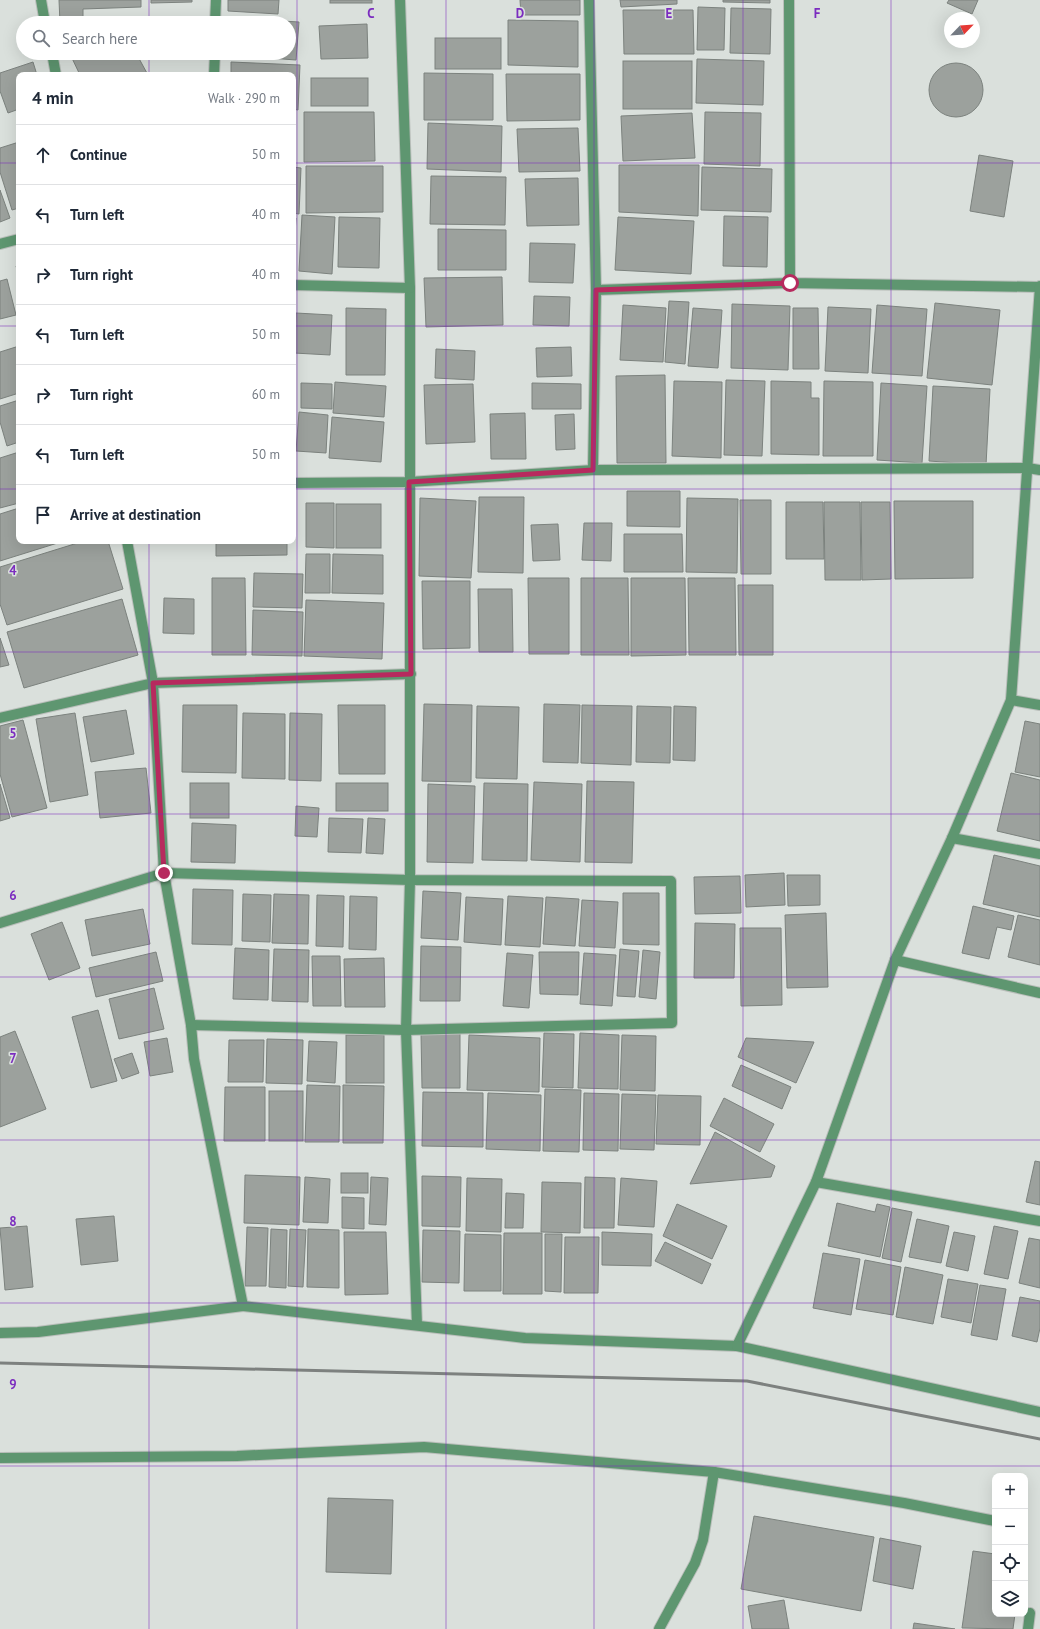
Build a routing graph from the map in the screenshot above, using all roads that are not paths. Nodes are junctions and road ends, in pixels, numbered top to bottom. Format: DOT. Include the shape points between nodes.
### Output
graph roads {
  1 [pos="40,0"];
  2 [pos="216,0"];
  3 [pos="400,0"];
  4 [pos="589,0"];
  5 [pos="789,0"];
  6 [pos="43,16"];
  7 [pos="215,16"];
  8 [pos="53,60"];
  9 [pos="215,60"];
  10 [pos="55,72"];
  11 [pos="214,72"];
  12 [pos="16,240"];
  13 [pos="0,244"];
  14 [pos="790,283"];
  15 [pos="296,285"];
  16 [pos="1040,287"];
  17 [pos="410,288"];
  18 [pos="596,290"];
  19 [pos="1028,468"];
  20 [pos="593,470"];
  21 [pos="1040,470"];
  22 [pos="409,482"];
  23 [pos="296,483"];
  24 [pos="128,544"];
  25 [pos="411,674"];
  26 [pos="153,683"];
  27 [pos="1011,700"];
  28 [pos="1040,705"];
  29 [pos="0,718"];
  30 [pos="952,838"];
  31 [pos="1040,854"];
  32 [pos="164,873"];
  33 [pos="410,880"];
  34 [pos="0,923"];
  35 [pos="895,960"];
  36 [pos="1040,993"];
  37 [pos="191,1025"];
  38 [pos="406,1030"];
  39 [pos="816,1182"];
  40 [pos="1040,1221"];
  41 [pos="244,1306"];
  42 [pos="417,1325"];
  43 [pos="0,1333"];
  44 [pos="737,1346"];
  45 [pos="1040,1412"];
  46 [pos="0,1458"];
  47 [pos="714,1472"];
  48 [pos="992,1520"];
  49 [pos="1030,1613"];
  50 [pos="659,1629"];
  51 [pos="1028,1629"];
  1 -- 6 [label="street"];
  2 -- 7 [label="street"];
  3 -- 17 [label="street"];
  4 -- 18 [label="street"];
  5 -- 14 [label="street"];
  8 -- 10 [label="street"];
  9 -- 11 [label="street"];
  12 -- 13 [label="street"];
  14 -- 16 [label="street"];
  14 -- 18 [label="street"];
  15 -- 17 [label="street"];
  16 -- 19 [label="street"];
  17 -- 22 [label="street"];
  18 -- 20 [label="street"];
  19 -- 20 [label="street"];
  19 -- 21 [label="street"];
  19 -- 27 [label="street"];
  20 -- 22 [label="street"];
  22 -- 23 [label="street"];
  22 -- 25 [label="street"];
  24 -- 26 [label="street"];
  25 -- 26 [label="street"];
  25 -- 33 [label="street"];
  26 -- 29 [label="street"];
  26 -- 32 [label="street"];
  27 -- 28 [label="street"];
  27 -- 30 [label="street"];
  30 -- 31 [label="street"];
  30 -- 35 [label="street"];
  32 -- 33 [label="street"];
  32 -- 34 [label="street"];
  32 -- 37 [label="street"];
  33 -- 38 [label="street"];
  33 -- 38 [label="street" via="671,881 672,1023"];
  35 -- 36 [label="street"];
  35 -- 39 [label="street"];
  37 -- 38 [label="street"];
  37 -- 41 [label="street" via="194,1059"];
  38 -- 42 [label="street"];
  39 -- 40 [label="street"];
  39 -- 44 [label="street"];
  41 -- 42 [label="street"];
  41 -- 43 [label="street" via="38,1332"];
  42 -- 44 [label="street" via="525,1338"];
  44 -- 45 [label="street"];
  46 -- 47 [label="street" via="230,1456 424,1447"];
  47 -- 48 [label="street" via="904,1503"];
  47 -- 50 [label="street" via="703,1540 695,1563"];
  49 -- 51 [label="street"];
}
